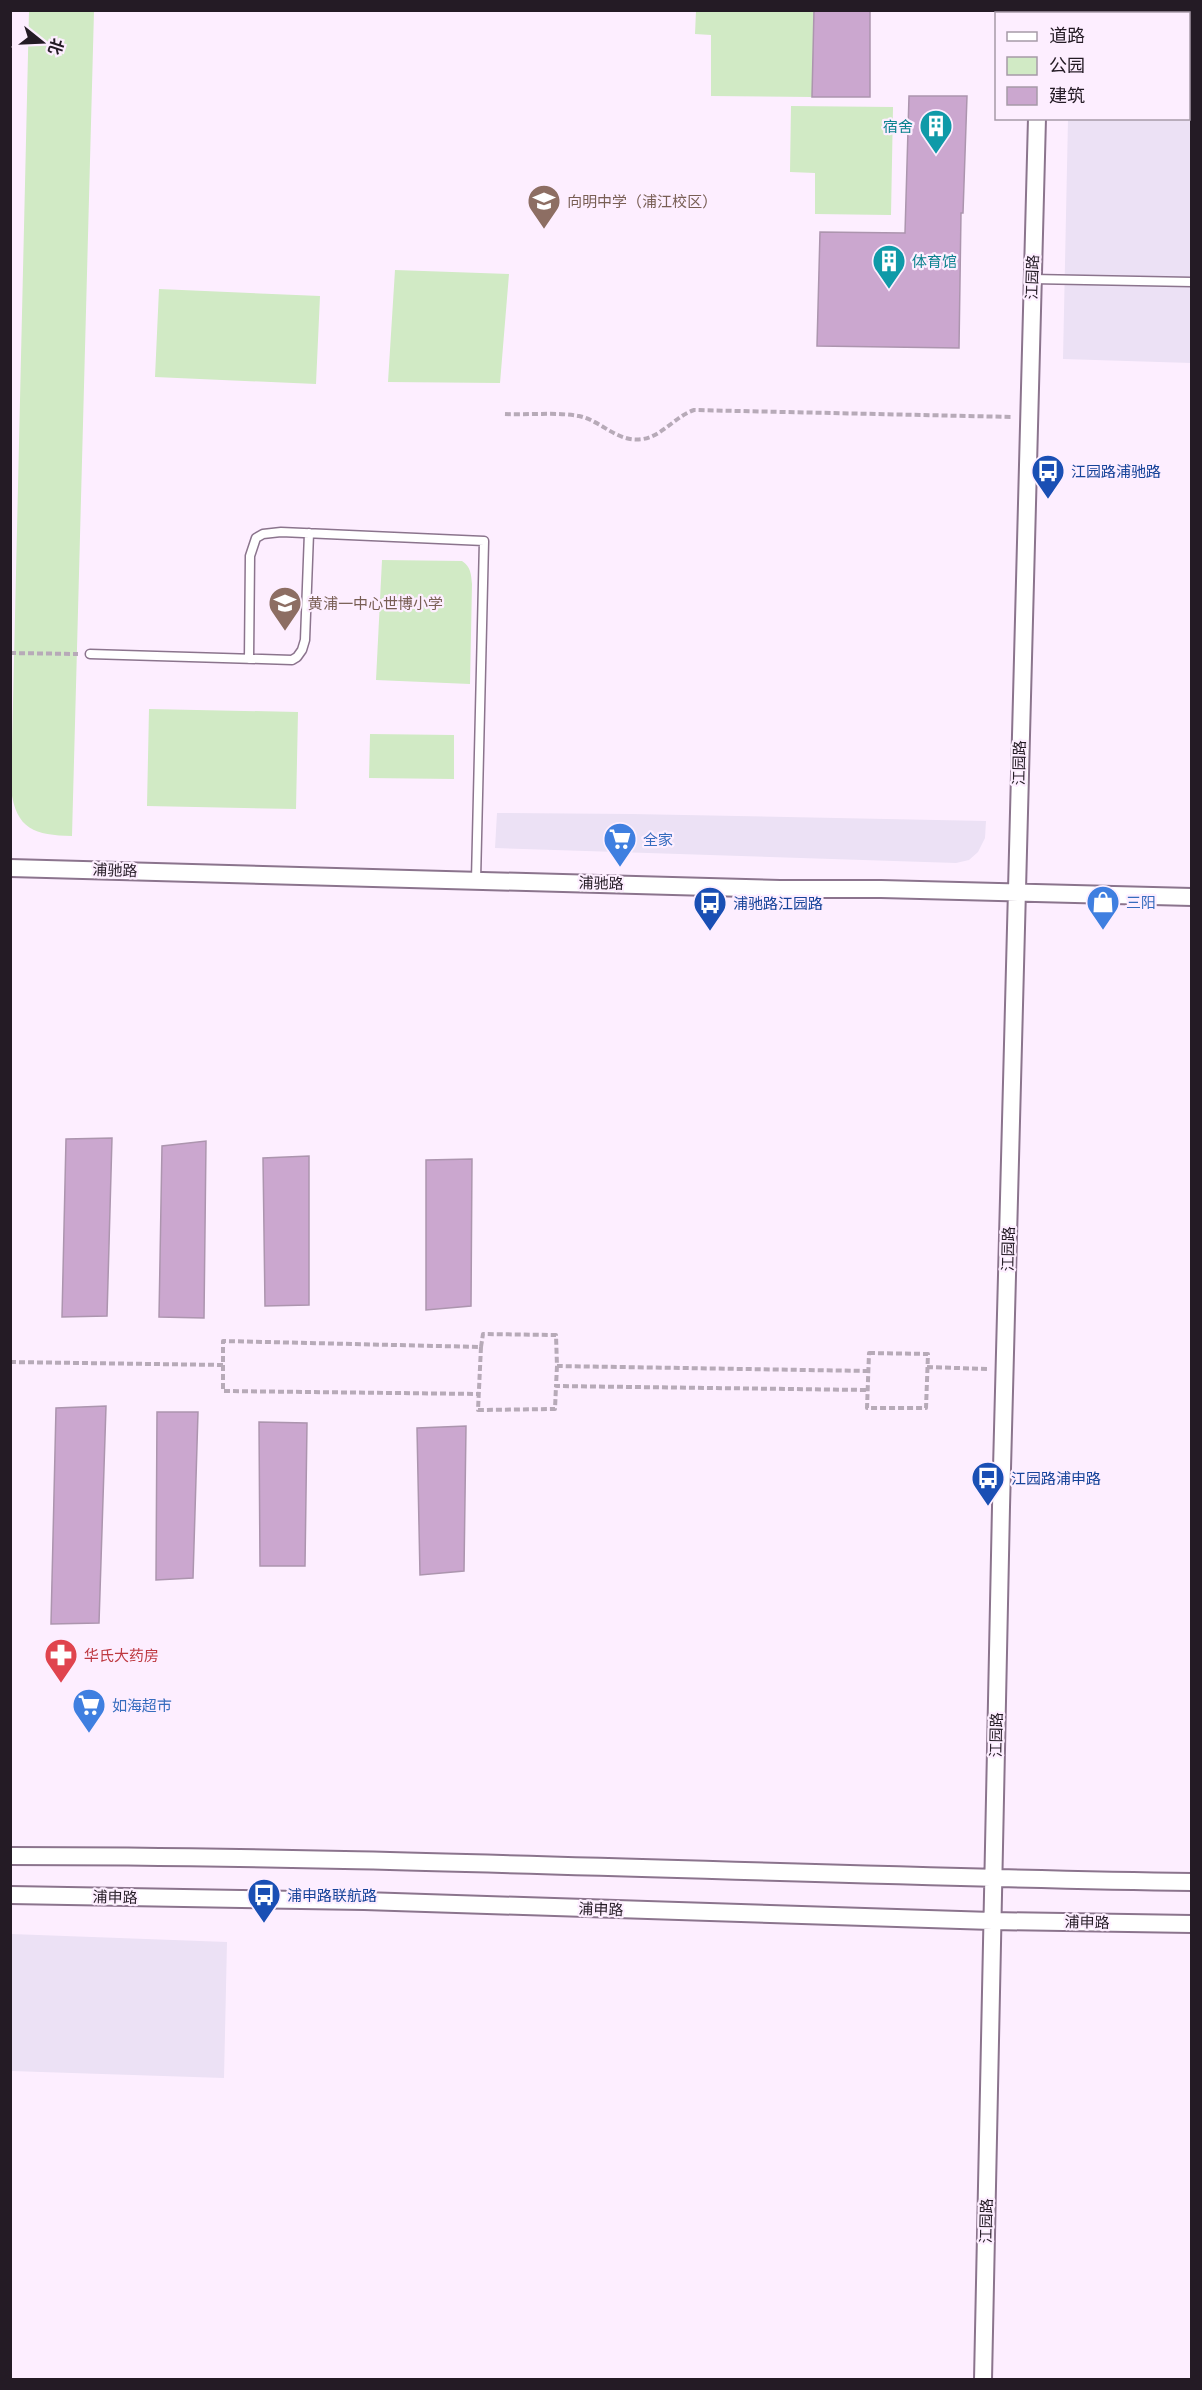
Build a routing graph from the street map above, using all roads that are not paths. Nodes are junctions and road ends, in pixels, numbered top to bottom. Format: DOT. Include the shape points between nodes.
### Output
graph roads {
  1 [pos="1037,120"];
  2 [pos="1032,279"];
  3 [pos="1191,282"];
  4 [pos="309,533"];
  5 [pos="90,654"];
  6 [pos="249,659"];
  7 [pos="10,867"];
  8 [pos="476,880"];
  9 [pos="1016,894"];
  10 [pos="1191,897"];
  11 [pos="10,1857"];
  12 [pos="993,1879"];
  13 [pos="1191,1882"];
  14 [pos="10,1895"];
  15 [pos="992,1921"];
  16 [pos="1191,1924"];
  17 [pos="983,2379"];
  1 -- 2 [label="street, 江园路"];
  2 -- 3 [label="lane"];
  2 -- 9 [label="street, 江园路"];
  4 -- 6 [label="lane" via="302,650 292,660"];
  4 -- 6 [label="lane" via="272,533 256,538 250,556"];
  4 -- 8 [label="lane" via="484,541"];
  5 -- 6 [label="lane"];
  7 -- 8 [label="street, 浦驰路"];
  8 -- 9 [label="street, 浦驰路"];
  9 -- 10 [label="street, 浦驰路"];
  9 -- 12 [label="street, 江园路"];
  11 -- 12 [label="street" via="193,1856"];
  12 -- 13 [label="street"];
  12 -- 15 [label="street, 江园路"];
  14 -- 15 [label="street, 浦申路" via="364,1901"];
  15 -- 16 [label="street, 浦申路"];
  15 -- 17 [label="street, 江园路"];
}
